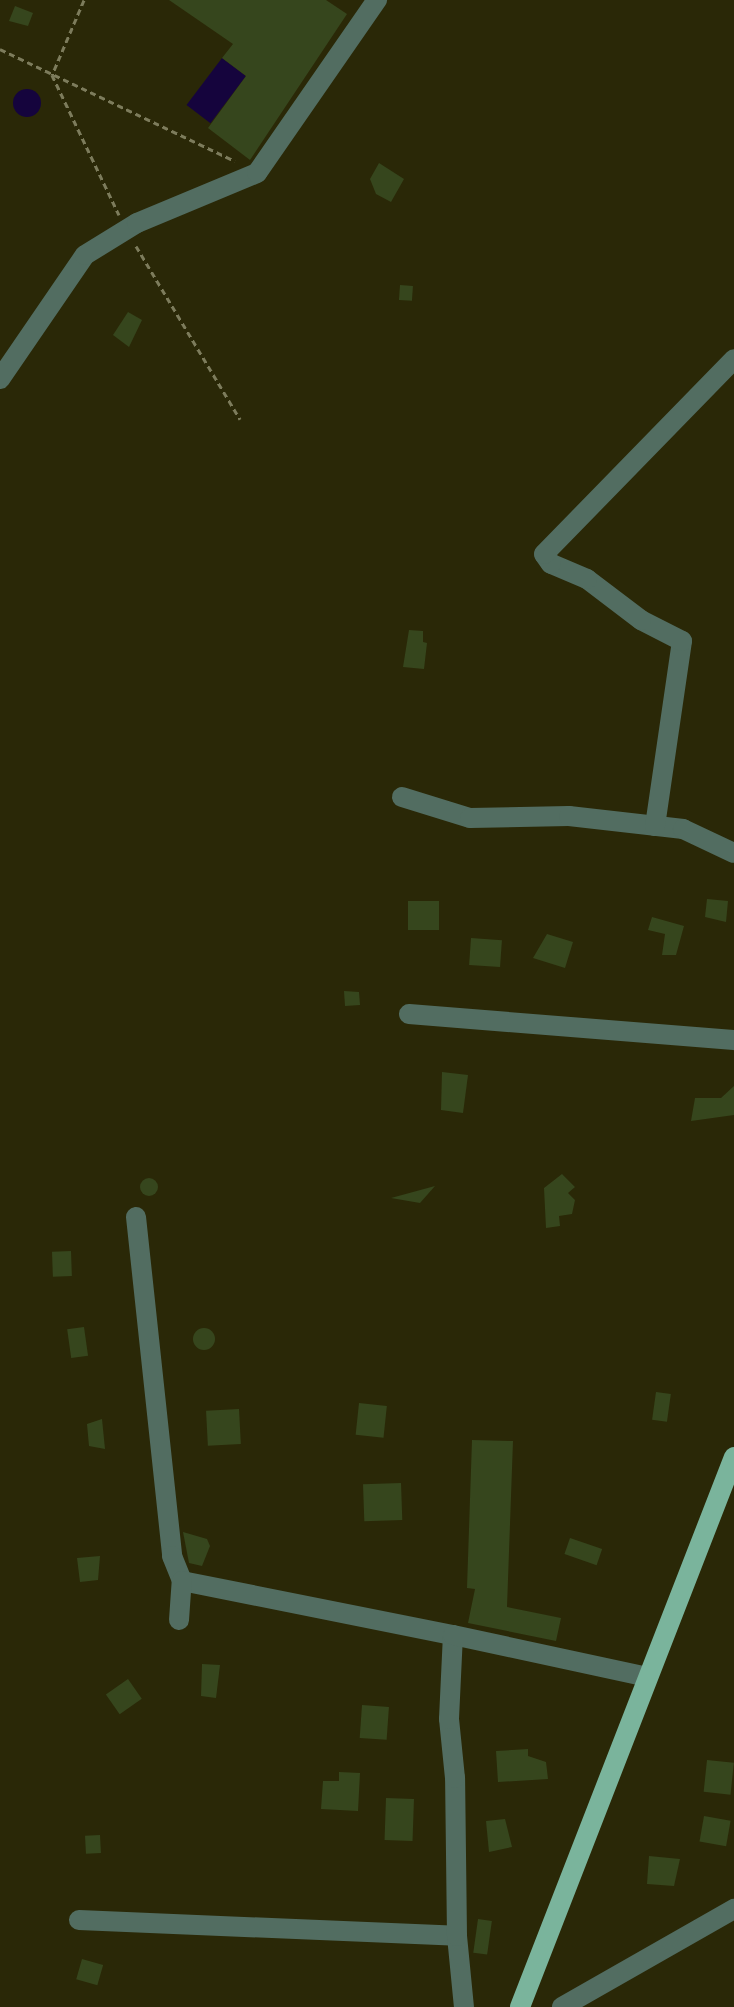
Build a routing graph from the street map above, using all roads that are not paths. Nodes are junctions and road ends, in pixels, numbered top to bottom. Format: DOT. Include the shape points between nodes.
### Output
graph roads {
  1 [pos="377,0"];
  2 [pos="734,359"];
  3 [pos="0,379"];
  4 [pos="402,797"];
  5 [pos="655,826"];
  6 [pos="734,853"];
  7 [pos="409,1014"];
  8 [pos="734,1040"];
  9 [pos="136,1217"];
  10 [pos="734,1457"];
  11 [pos="182,1581"];
  12 [pos="179,1620"];
  13 [pos="453,1635"];
  14 [pos="647,1677"];
  15 [pos="734,1909"];
  16 [pos="79,1920"];
  17 [pos="457,1936"];
  18 [pos="582,2002"];
  19 [pos="464,2007"];
  20 [pos="520,2007"];
  21 [pos="562,2007"];
  1 -- 3 [label="street" via="257,173 126,230 85,255"];
  2 -- 5 [label="street" via="544,554 551,564 587,579 641,620 682,641"];
  4 -- 5 [label="street" via="470,818 569,816"];
  5 -- 6 [label="street" via="692,832"];
  7 -- 8 [label="street"];
  9 -- 11 [label="street" via="172,1556"];
  10 -- 14 [label="main road"];
  11 -- 12 [label="street"];
  11 -- 13 [label="street"];
  13 -- 14 [label="street"];
  13 -- 17 [label="street" via="449,1719"];
  14 -- 20 [label="main road"];
  15 -- 18 [label="street" via="659,1948"];
  16 -- 17 [label="street"];
  17 -- 19 [label="street"];
  18 -- 21 [label="street"];
}
